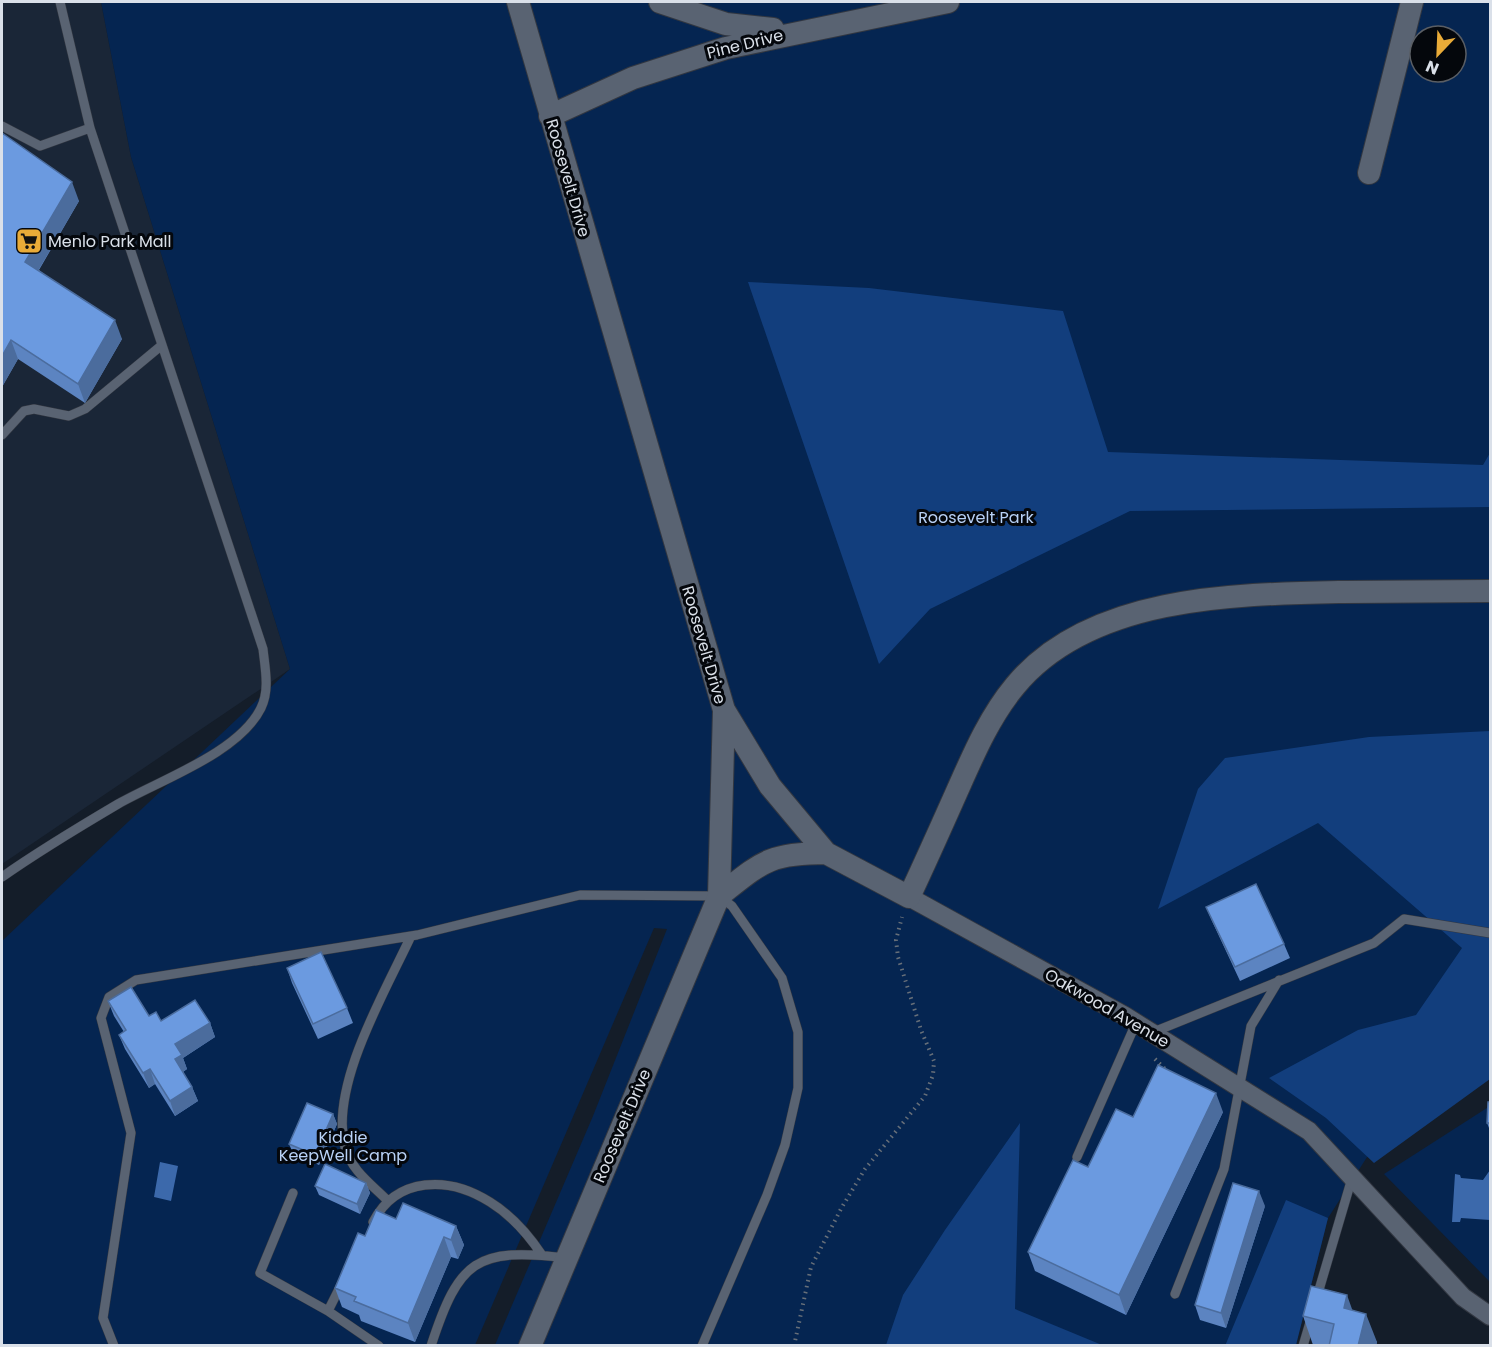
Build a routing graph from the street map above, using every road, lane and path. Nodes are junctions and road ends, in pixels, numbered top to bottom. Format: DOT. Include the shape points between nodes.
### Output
graph roads {
  1 [pos="60,2"];
  2 [pos="518,2"];
  3 [pos="660,2"];
  4 [pos="948,2"];
  5 [pos="1412,2"];
  6 [pos="807,29"];
  7 [pos="550,116"];
  8 [pos="2,126"];
  9 [pos="90,128"];
  10 [pos="1369,173"];
  11 [pos="162,345"];
  12 [pos="2,435"];
  13 [pos="1491,591"];
  14 [pos="724,710"];
  15 [pos="826,853"];
  16 [pos="2,877"];
  17 [pos="719,896"];
  18 [pos="909,897"];
  19 [pos="902,920"];
  20 [pos="1491,933"];
  21 [pos="411,936"];
  22 [pos="1279,979"];
  23 [pos="1144,1028"];
  24 [pos="1128,1041"];
  25 [pos="1172,1076"];
  26 [pos="1239,1087"];
  27 [pos="1077,1157"];
  28 [pos="1352,1177"];
  29 [pos="293,1193"];
  30 [pos="387,1200"];
  31 [pos="368,1232"];
  32 [pos="542,1255"];
  33 [pos="567,1258"];
  34 [pos="348,1272"];
  35 [pos="1174,1293"];
  36 [pos="328,1311"];
  37 [pos="1491,1316"];
  38 [pos="114,1346"];
  39 [pos="379,1346"];
  40 [pos="431,1346"];
  41 [pos="530,1346"];
  42 [pos="702,1346"];
  43 [pos="794,1346"];
  44 [pos="1303,1346"];
  1 -- 9 [label="lane"];
  2 -- 7 [label="street, Roosevelt Drive"];
  3 -- 6 [label="street" via="726,24"];
  4 -- 6 [label="street, Pine Drive"];
  5 -- 10 [label="street"];
  6 -- 7 [label="street, Pine Drive" via="675,63"];
  7 -- 14 [label="street, Roosevelt Drive"];
  8 -- 9 [label="lane" via="40,146"];
  9 -- 11 [label="lane"];
  11 -- 12 [label="lane" via="85,409 69,417 34,409 24,411"];
  11 -- 16 [label="lane" via="263,649 267,682 262,708 245,730 220,749 79,827"];
  13 -- 18 [label="street" via="1266,593 1204,599 1152,609 1066,641 1040,659 1014,686 993,717"];
  14 -- 15 [label="street, Oakwood Avenue" via="770,786"];
  14 -- 17 [label="street, Roosevelt Drive"];
  15 -- 17 [label="street" via="795,853 759,863"];
  15 -- 18 [label="street, Oakwood Avenue"];
  17 -- 21 [label="lane" via="580,895"];
  17 -- 33 [label="street, Roosevelt Drive"];
  17 -- 42 [label="lane" via="732,906 782,978 798,1032 798,1088 767,1195"];
  18 -- 23 [label="street, Oakwood Avenue"];
  19 -- 43 [label="path" via="896,940 898,957 934,1060 933,1076 925,1096 865,1169 811,1267"];
  20 -- 22 [label="lane" via="1404,919 1374,943"];
  21 -- 30 [label="lane" via="369,1026 344,1100 345,1147 357,1171"];
  21 -- 38 [label="lane" via="136,980 109,997 101,1018 130,1133 103,1318"];
  22 -- 23 [label="lane"];
  22 -- 26 [label="lane" via="1251,1026"];
  23 -- 24 [label="lane"];
  23 -- 26 [label="street, Oakwood Avenue"];
  24 -- 25 [label="path" via="1148,1051"];
  24 -- 27 [label="lane"];
  26 -- 28 [label="street, Oakwood Avenue" via="1309,1131"];
  26 -- 35 [label="lane" via="1224,1169"];
  28 -- 37 [label="street, Oakwood Avenue" via="1463,1297"];
  28 -- 44 [label="lane"];
  29 -- 36 [label="lane" via="260,1273"];
  30 -- 31 [label="lane"];
  30 -- 32 [label="lane" via="404,1188 429,1185 460,1189 489,1201 510,1217"];
  32 -- 33 [label="lane"];
  32 -- 40 [label="lane" via="496,1257 465,1272 453,1287"];
  33 -- 41 [label="street, Roosevelt Drive"];
  34 -- 36 [label="lane"];
  36 -- 39 [label="lane"];
}
